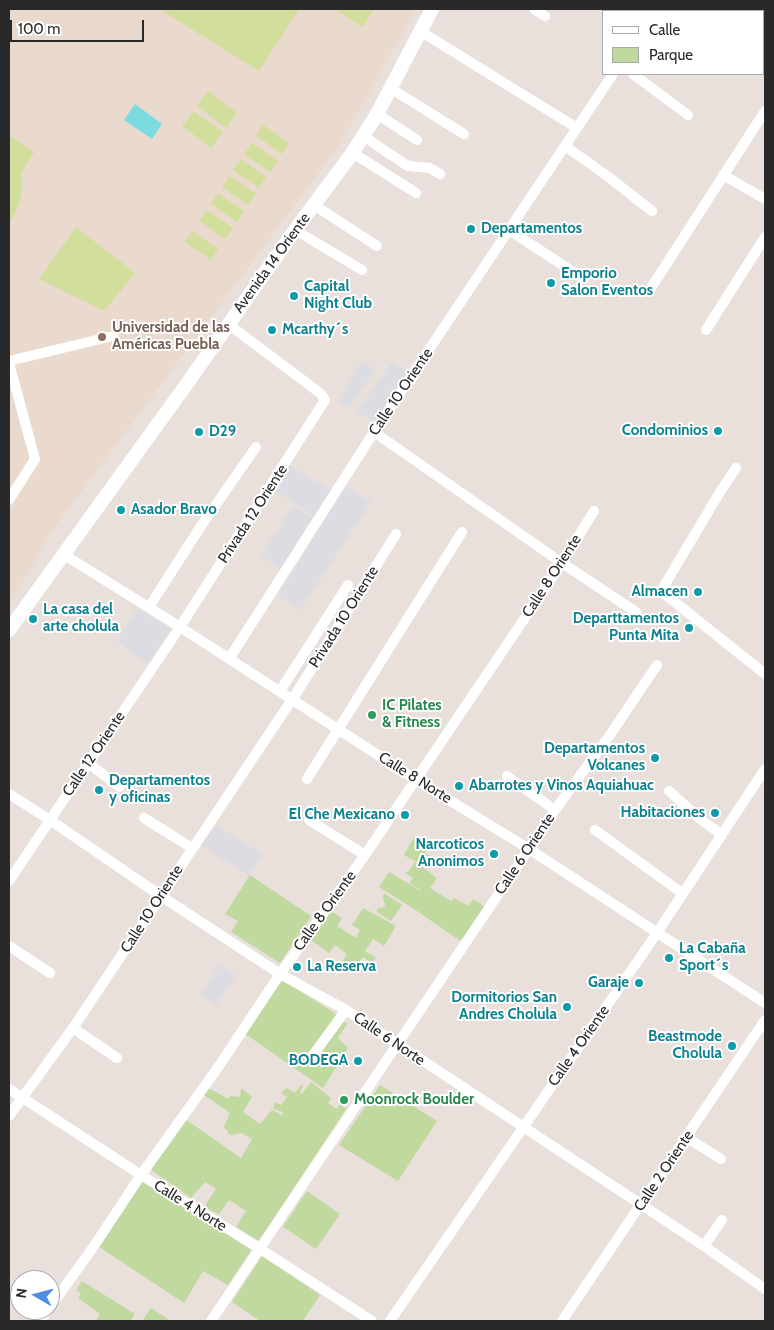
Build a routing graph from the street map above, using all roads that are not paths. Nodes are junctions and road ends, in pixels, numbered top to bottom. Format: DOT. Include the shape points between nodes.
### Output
graph roads {
  1 [pos="432,9"];
  2 [pos="534,9"];
  3 [pos="545,16"];
  4 [pos="420,31"];
  5 [pos="612,75"];
  6 [pos="634,75"];
  7 [pos="390,88"];
  8 [pos="765,111"];
  9 [pos="377,114"];
  10 [pos="688,115"];
  11 [pos="577,128"];
  12 [pos="464,134"];
  13 [pos="364,136"];
  14 [pos="418,140"];
  15 [pos="565,146"];
  16 [pos="353,153"];
  17 [pos="440,174"];
  18 [pos="723,176"];
  19 [pos="416,193"];
  20 [pos="765,199"];
  21 [pos="314,205"];
  22 [pos="652,211"];
  23 [pos="295,230"];
  24 [pos="509,230"];
  25 [pos="765,237"];
  26 [pos="377,246"];
  27 [pos="362,270"];
  28 [pos="584,279"];
  29 [pos="651,288"];
  30 [pos="228,324"];
  31 [pos="706,330"];
  32 [pos="113,336"];
  33 [pos="9,362"];
  34 [pos="374,432"];
  35 [pos="256,447"];
  36 [pos="736,468"];
  37 [pos="9,500"];
  38 [pos="594,511"];
  39 [pos="462,532"];
  40 [pos="396,534"];
  41 [pos="63,554"];
  42 [pos="562,563"];
  43 [pos="348,586"];
  44 [pos="149,607"];
  45 [pos="636,612"];
  46 [pos="11,622"];
  47 [pos="180,627"];
  48 [pos="229,659"];
  49 [pos="657,666"];
  50 [pos="765,674"];
  51 [pos="280,691"];
  52 [pos="292,699"];
  53 [pos="338,730"];
  54 [pos="88,763"];
  55 [pos="765,769"];
  56 [pos="507,776"];
  57 [pos="307,779"];
  58 [pos="415,779"];
  59 [pos="120,787"];
  60 [pos="669,791"];
  61 [pos="9,794"];
  62 [pos="555,810"];
  63 [pos="144,818"];
  64 [pos="50,820"];
  65 [pos="309,820"];
  66 [pos="595,830"];
  67 [pos="722,835"];
  68 [pos="192,848"];
  69 [pos="529,849"];
  70 [pos="364,855"];
  71 [pos="9,881"];
  72 [pos="682,893"];
  73 [pos="161,896"];
  74 [pos="657,933"];
  75 [pos="9,946"];
  76 [pos="50,973"];
  77 [pos="280,974"];
  78 [pos="765,1003"];
  79 [pos="346,1010"];
  80 [pos="765,1020"];
  81 [pos="73,1028"];
  82 [pos="396,1044"];
  83 [pos="117,1058"];
  84 [pos="310,1059"];
  85 [pos="9,1089"];
  86 [pos="22,1098"];
  87 [pos="9,1116"];
  88 [pos="523,1127"];
  89 [pos="686,1137"];
  90 [pos="721,1159"];
  91 [pos="141,1175"];
  92 [pos="641,1206"];
  93 [pos="722,1220"];
  94 [pos="704,1246"];
  95 [pos="260,1248"];
  96 [pos="765,1290"];
  97 [pos="60,1294"];
  98 [pos="211,1321"];
  99 [pos="372,1321"];
  100 [pos="390,1321"];
  101 [pos="562,1321"];
  1 -- 4 [label="main road, Avenida 14 Oriente"];
  2 -- 3 [label="street"];
  4 -- 7 [label="main road, Avenida 14 Oriente"];
  4 -- 11 [label="street"];
  5 -- 11 [label="street, Calle 10 Oriente"];
  6 -- 10 [label="street"];
  7 -- 9 [label="main road, Avenida 14 Oriente"];
  7 -- 12 [label="street"];
  8 -- 18 [label="street"];
  9 -- 13 [label="main road, Avenida 14 Oriente"];
  9 -- 14 [label="street"];
  11 -- 15 [label="street, Calle 10 Oriente"];
  13 -- 16 [label="main road, Avenida 14 Oriente"];
  13 -- 17 [label="street" via="408,166 430,168"];
  15 -- 22 [label="street"];
  15 -- 24 [label="street, Calle 10 Oriente"];
  16 -- 19 [label="street"];
  16 -- 21 [label="main road, Avenida 14 Oriente"];
  18 -- 20 [label="street"];
  18 -- 29 [label="street"];
  21 -- 23 [label="main road, Avenida 14 Oriente"];
  21 -- 26 [label="street"];
  23 -- 27 [label="street"];
  23 -- 30 [label="main road, Avenida 14 Oriente"];
  24 -- 28 [label="street"];
  24 -- 34 [label="street, Calle 10 Oriente"];
  25 -- 31 [label="street"];
  30 -- 41 [label="main road, Avenida 14 Oriente"];
  30 -- 47 [label="street, Privada 12 Oriente" via="325,400"];
  32 -- 33 [label="street"];
  33 -- 37 [label="street" via="35,459"];
  34 -- 42 [label="street"];
  34 -- 48 [label="street, Calle 10 Oriente"];
  35 -- 44 [label="street"];
  36 -- 50 [label="street" via="662,591"];
  38 -- 42 [label="street, Calle 8 Oriente"];
  39 -- 53 [label="street"];
  40 -- 52 [label="street, Privada 10 Oriente"];
  41 -- 44 [label="street, Calle 8 Norte"];
  41 -- 46 [label="main road, Avenida 14 Oriente"];
  42 -- 45 [label="street"];
  42 -- 58 [label="street, Calle 8 Oriente"];
  43 -- 51 [label="street"];
  44 -- 47 [label="street, Calle 8 Norte"];
  47 -- 48 [label="street, Calle 8 Norte"];
  47 -- 54 [label="street, Calle 12 Oriente"];
  48 -- 51 [label="street, Calle 8 Norte"];
  49 -- 62 [label="street, Calle 6 Oriente"];
  51 -- 52 [label="street, Calle 8 Norte"];
  52 -- 53 [label="street, Calle 8 Norte"];
  52 -- 68 [label="street, Calle 10 Oriente"];
  53 -- 57 [label="street"];
  53 -- 58 [label="street, Calle 8 Norte"];
  54 -- 59 [label="street"];
  54 -- 64 [label="street, Calle 12 Oriente"];
  55 -- 67 [label="street, Calle 4 Oriente"];
  56 -- 62 [label="street"];
  58 -- 69 [label="street, Calle 8 Norte"];
  58 -- 70 [label="street, Calle 8 Oriente"];
  60 -- 67 [label="street"];
  61 -- 64 [label="street, Calle 6 Norte"];
  62 -- 69 [label="street, Calle 6 Oriente"];
  63 -- 68 [label="street"];
  64 -- 71 [label="street, Calle 12 Oriente"];
  64 -- 73 [label="street, Calle 6 Norte"];
  65 -- 70 [label="street"];
  66 -- 72 [label="street"];
  67 -- 72 [label="street, Calle 4 Oriente"];
  68 -- 73 [label="street, Calle 10 Oriente"];
  69 -- 74 [label="street, Calle 8 Norte"];
  69 -- 82 [label="street, Calle 6 Oriente"];
  70 -- 77 [label="street, Calle 8 Oriente"];
  72 -- 74 [label="street, Calle 4 Oriente"];
  73 -- 77 [label="street, Calle 6 Norte"];
  73 -- 81 [label="street, Calle 10 Oriente"];
  74 -- 78 [label="street, Calle 8 Norte"];
  74 -- 88 [label="street, Calle 4 Oriente"];
  75 -- 76 [label="street"];
  77 -- 79 [label="street, Calle 6 Norte"];
  77 -- 91 [label="street, Calle 8 Oriente"];
  79 -- 82 [label="street, Calle 6 Norte"];
  79 -- 84 [label="street"];
  80 -- 89 [label="street, Calle 2 Oriente"];
  81 -- 83 [label="street"];
  81 -- 86 [label="street, Calle 10 Oriente"];
  82 -- 88 [label="street, Calle 6 Norte"];
  82 -- 95 [label="street, Calle 6 Oriente"];
  85 -- 86 [label="street, Calle 4 Norte"];
  86 -- 87 [label="street, Calle 10 Oriente"];
  86 -- 91 [label="street, Calle 4 Norte"];
  88 -- 92 [label="street, Calle 6 Norte"];
  88 -- 100 [label="street, Calle 4 Oriente"];
  89 -- 90 [label="street"];
  89 -- 92 [label="street, Calle 2 Oriente"];
  91 -- 95 [label="street, Calle 4 Norte"];
  91 -- 97 [label="street, Calle 8 Oriente"];
  92 -- 94 [label="street, Calle 6 Norte"];
  92 -- 101 [label="street, Calle 2 Oriente"];
  93 -- 94 [label="street"];
  94 -- 96 [label="street, Calle 6 Norte"];
  95 -- 98 [label="street, Calle 6 Oriente"];
  95 -- 99 [label="street, Calle 4 Norte"];
}
